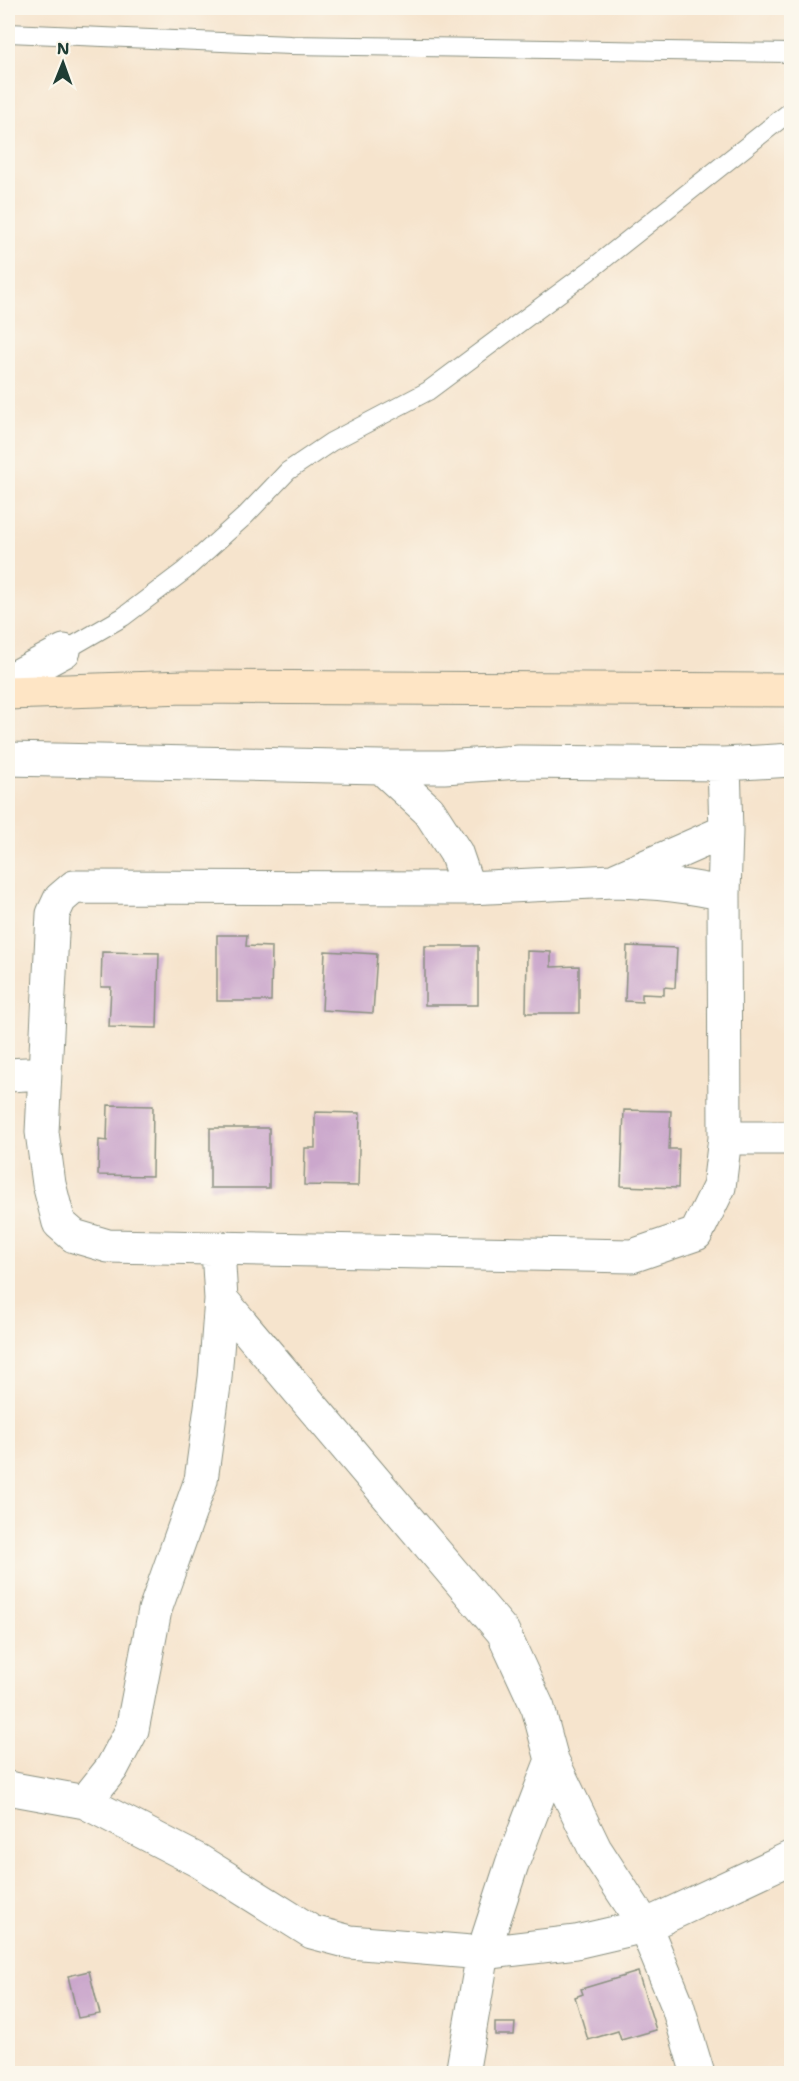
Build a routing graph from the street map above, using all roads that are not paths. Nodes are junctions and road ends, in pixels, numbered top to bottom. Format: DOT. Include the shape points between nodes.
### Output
graph roads {
  1 [pos="8,33"];
  2 [pos="792,53"];
  3 [pos="792,110"];
  4 [pos="64,651"];
  5 [pos="8,681"];
  6 [pos="792,690"];
  7 [pos="8,693"];
  8 [pos="8,759"];
  9 [pos="792,760"];
  10 [pos="724,764"];
  11 [pos="381,767"];
  12 [pos="726,831"];
  13 [pos="613,881"];
  14 [pos="468,888"];
  15 [pos="724,894"];
  16 [pos="45,1073"];
  17 [pos="8,1075"];
  18 [pos="725,1138"];
  19 [pos="792,1138"];
  20 [pos="218,1249"];
  21 [pos="221,1299"];
  22 [pos="552,1761"];
  23 [pos="8,1788"];
  24 [pos="86,1802"];
  25 [pos="792,1857"];
  26 [pos="645,1926"];
  27 [pos="483,1953"];
  28 [pos="462,2073"];
  29 [pos="698,2073"];
  1 -- 2 [label="lane" via="291,45"];
  3 -- 4 [label="lane" via="589,271 428,391 331,442 288,471 184,571 123,617"];
  4 -- 5 [label="street"];
  6 -- 7 [label="street" via="185,687"];
  8 -- 11 [label="street"];
  9 -- 10 [label="street"];
  10 -- 11 [label="street" via="519,762"];
  10 -- 12 [label="street"];
  11 -- 14 [label="street" via="429,811 456,854"];
  12 -- 13 [label="street"];
  12 -- 15 [label="street"];
  13 -- 14 [label="street"];
  13 -- 15 [label="street" via="697,887"];
  14 -- 16 [label="street" via="74,887 60,899 53,914"];
  15 -- 18 [label="street"];
  16 -- 17 [label="street"];
  16 -- 20 [label="street" via="42,1132 59,1223 74,1236 108,1246"];
  18 -- 19 [label="street"];
  18 -- 20 [label="street" via="719,1187 696,1234 632,1256"];
  20 -- 21 [label="street"];
  21 -- 22 [label="street" via="503,1632 538,1708"];
  21 -- 24 [label="street" via="201,1480 155,1610 132,1730 112,1768"];
  22 -- 26 [label="street" via="595,1849"];
  22 -- 27 [label="street"];
  23 -- 24 [label="street"];
  24 -- 27 [label="street" via="199,1861 312,1932 350,1942"];
  25 -- 26 [label="street"];
  26 -- 27 [label="street" via="576,1942"];
  26 -- 29 [label="street" via="677,2004"];
  27 -- 28 [label="street"];
}
